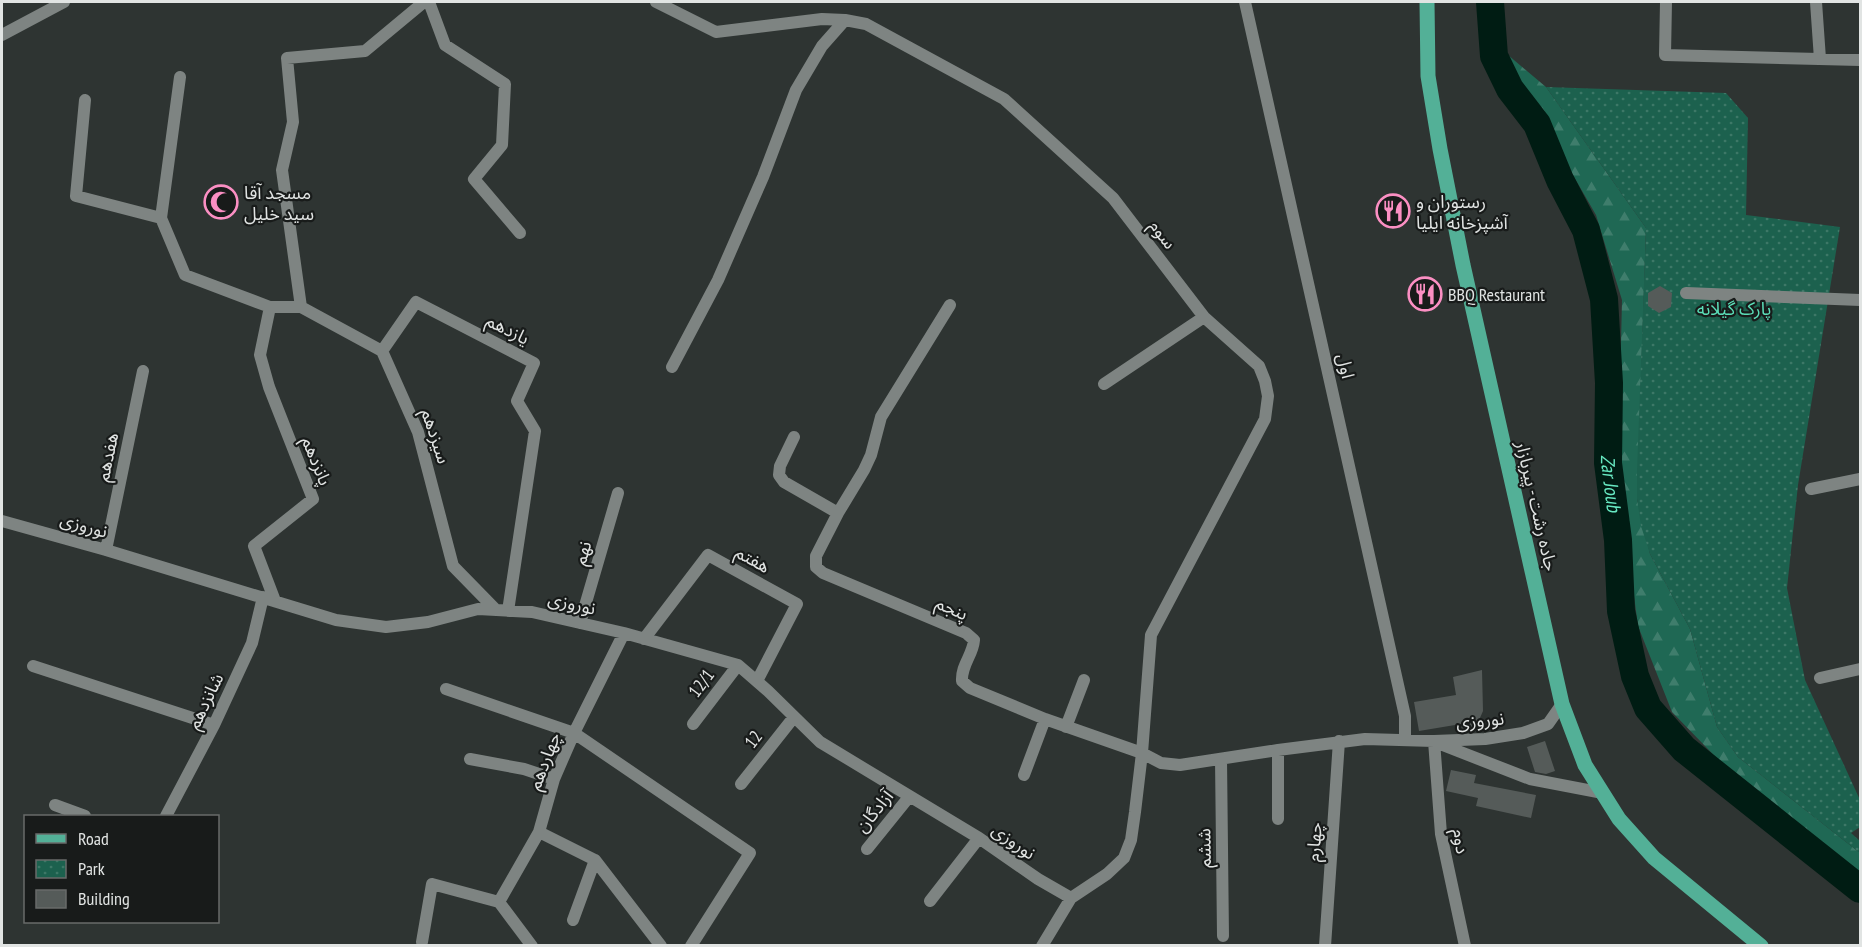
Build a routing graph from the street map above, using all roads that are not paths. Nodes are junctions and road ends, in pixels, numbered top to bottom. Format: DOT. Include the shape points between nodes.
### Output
graph roads {
  1 [pos="64,2"];
  2 [pos="427,2"];
  3 [pos="656,2"];
  4 [pos="1245,2"];
  5 [pos="1426,2"];
  6 [pos="1666,2"];
  7 [pos="1816,2"];
  8 [pos="844,20"];
  9 [pos="2,35"];
  10 [pos="1820,59"];
  11 [pos="1860,60"];
  12 [pos="180,76"];
  13 [pos="86,99"];
  14 [pos="161,218"];
  15 [pos="520,233"];
  16 [pos="1686,293"];
  17 [pos="1860,300"];
  18 [pos="950,305"];
  19 [pos="270,307"];
  20 [pos="301,307"];
  21 [pos="1204,317"];
  22 [pos="382,351"];
  23 [pos="672,367"];
  24 [pos="143,371"];
  25 [pos="1104,384"];
  26 [pos="794,437"];
  27 [pos="1860,479"];
  28 [pos="1811,489"];
  29 [pos="618,493"];
  30 [pos="838,513"];
  31 [pos="2,521"];
  32 [pos="106,550"];
  33 [pos="269,599"];
  34 [pos="502,611"];
  35 [pos="580,623"];
  36 [pos="624,633"];
  37 [pos="644,639"];
  38 [pos="738,665"];
  39 [pos="33,666"];
  40 [pos="1860,669"];
  41 [pos="1820,678"];
  42 [pos="1084,680"];
  43 [pos="757,681"];
  44 [pos="446,689"];
  45 [pos="1562,704"];
  46 [pos="794,717"];
  47 [pos="1045,719"];
  48 [pos="693,724"];
  49 [pos="214,725"];
  50 [pos="1066,727"];
  51 [pos="574,733"];
  52 [pos="1405,739"];
  53 [pos="1339,741"];
  54 [pos="1434,741"];
  55 [pos="1278,750"];
  56 [pos="1142,753"];
  57 [pos="470,759"];
  58 [pos="1221,759"];
  59 [pos="1024,776"];
  60 [pos="554,779"];
  61 [pos="741,784"];
  62 [pos="1603,793"];
  63 [pos="909,797"];
  64 [pos="55,805"];
  65 [pos="83,815"];
  66 [pos="167,815"];
  67 [pos="1278,819"];
  68 [pos="539,832"];
  69 [pos="979,838"];
  70 [pos="867,849"];
  71 [pos="595,860"];
  72 [pos="1071,898"];
  73 [pos="930,901"];
  74 [pos="499,902"];
  75 [pos="573,920"];
  76 [pos="1223,936"];
  77 [pos="422,942"];
  78 [pos="532,945"];
  79 [pos="661,945"];
  80 [pos="691,945"];
  81 [pos="1042,945"];
  82 [pos="1325,945"];
  83 [pos="1465,945"];
  84 [pos="1761,945"];
  1 -- 9 [label="street"];
  2 -- 15 [label="street" via="445,45 505,84 502,146 474,179"];
  2 -- 20 [label="street" via="365,51 286,58 293,122 282,170"];
  3 -- 8 [label="street, سوم" via="716,32 822,19"];
  4 -- 52 [label="street, اول" via="1405,716"];
  5 -- 45 [label="main road, جاده رشت - پیربازار" via="1428,76 1440,149"];
  6 -- 10 [label="street" via="1665,55"];
  7 -- 10 [label="street"];
  8 -- 21 [label="street, سوم" via="866,24 1004,99 1113,198"];
  8 -- 23 [label="street" via="822,46 796,90 718,280"];
  10 -- 11 [label="street"];
  12 -- 14 [label="street"];
  13 -- 14 [label="street" via="76,196"];
  14 -- 19 [label="street" via="185,275"];
  16 -- 17 [label="street"];
  18 -- 30 [label="street" via="888,404 871,455"];
  19 -- 20 [label="street"];
  19 -- 33 [label="street, پانزدهم" via="260,355 313,500 254,546"];
  20 -- 22 [label="street"];
  21 -- 25 [label="street"];
  21 -- 56 [label="street, سوم" via="1258,366 1268,396 1265,419 1151,635"];
  22 -- 34 [label="street, سیزدهم" via="418,432 453,566"];
  22 -- 34 [label="street, یازدهم" via="416,302 534,363 517,401 535,431"];
  24 -- 32 [label="street, هفدهم"];
  26 -- 30 [label="street" via="779,475 784,482"];
  27 -- 28 [label="street"];
  29 -- 35 [label="street, نهم"];
  30 -- 47 [label="street, پنجم" via="816,556 816,567 966,633 974,640 974,648 962,672 962,681 970,688"];
  31 -- 32 [label="street, نوروزی"];
  32 -- 33 [label="street, نوروزی"];
  33 -- 34 [label="street, نوروزی" via="336,620 386,627 428,622 478,609"];
  33 -- 49 [label="street, شانزدهم"];
  34 -- 35 [label="street, نوروزی" via="532,612"];
  35 -- 36 [label="street, نوروزی"];
  36 -- 37 [label="street, نوروزی"];
  36 -- 51 [label="street, چهاردهم"];
  37 -- 38 [label="street, نوروزی"];
  37 -- 43 [label="street, هفتم" via="708,555 797,604"];
  38 -- 43 [label="street, نوروزی"];
  38 -- 48 [label="street, 12/1"];
  39 -- 49 [label="street"];
  40 -- 41 [label="street"];
  42 -- 50 [label="street"];
  43 -- 46 [label="street, نوروزی"];
  44 -- 51 [label="street"];
  45 -- 54 [label="street, نوروزی" via="1548,724 1523,733"];
  45 -- 62 [label="main road, جاده رشت - پیربازار" via="1585,765"];
  46 -- 61 [label="street, 12"];
  46 -- 63 [label="street, نوروزی" via="820,742"];
  47 -- 50 [label="street, پنجم"];
  47 -- 59 [label="street"];
  49 -- 66 [label="street, شانزدهم"];
  50 -- 56 [label="street, پنجم"];
  51 -- 60 [label="street, چهاردهم"];
  51 -- 80 [label="street" via="750,854"];
  52 -- 53 [label="street, نوروزی"];
  52 -- 54 [label="street, نوروزی"];
  53 -- 55 [label="street, نوروزی"];
  53 -- 82 [label="street, چهارم"];
  54 -- 62 [label="street" via="1530,779"];
  54 -- 83 [label="street, دوم" via="1441,834"];
  55 -- 58 [label="street, نوروزی"];
  55 -- 67 [label="street, چهارم"];
  56 -- 58 [label="street, نوروزی" via="1161,763 1180,765"];
  56 -- 72 [label="street, سوم" via="1131,840 1124,858"];
  57 -- 60 [label="street"];
  58 -- 76 [label="street, ششم"];
  60 -- 68 [label="street, چهاردهم"];
  62 -- 84 [label="main road, جاده رشت - پیربازار" via="1619,819 1654,858"];
  63 -- 69 [label="street, نوروزی"];
  63 -- 70 [label="street, آزادگان"];
  64 -- 65 [label="street"];
  68 -- 71 [label="street"];
  68 -- 74 [label="street, چهاردهم"];
  69 -- 72 [label="street, نوروزی"];
  69 -- 73 [label="street"];
  71 -- 75 [label="street"];
  71 -- 79 [label="street"];
  72 -- 81 [label="street"];
  74 -- 77 [label="street" via="432,884"];
  74 -- 78 [label="street"];
}
